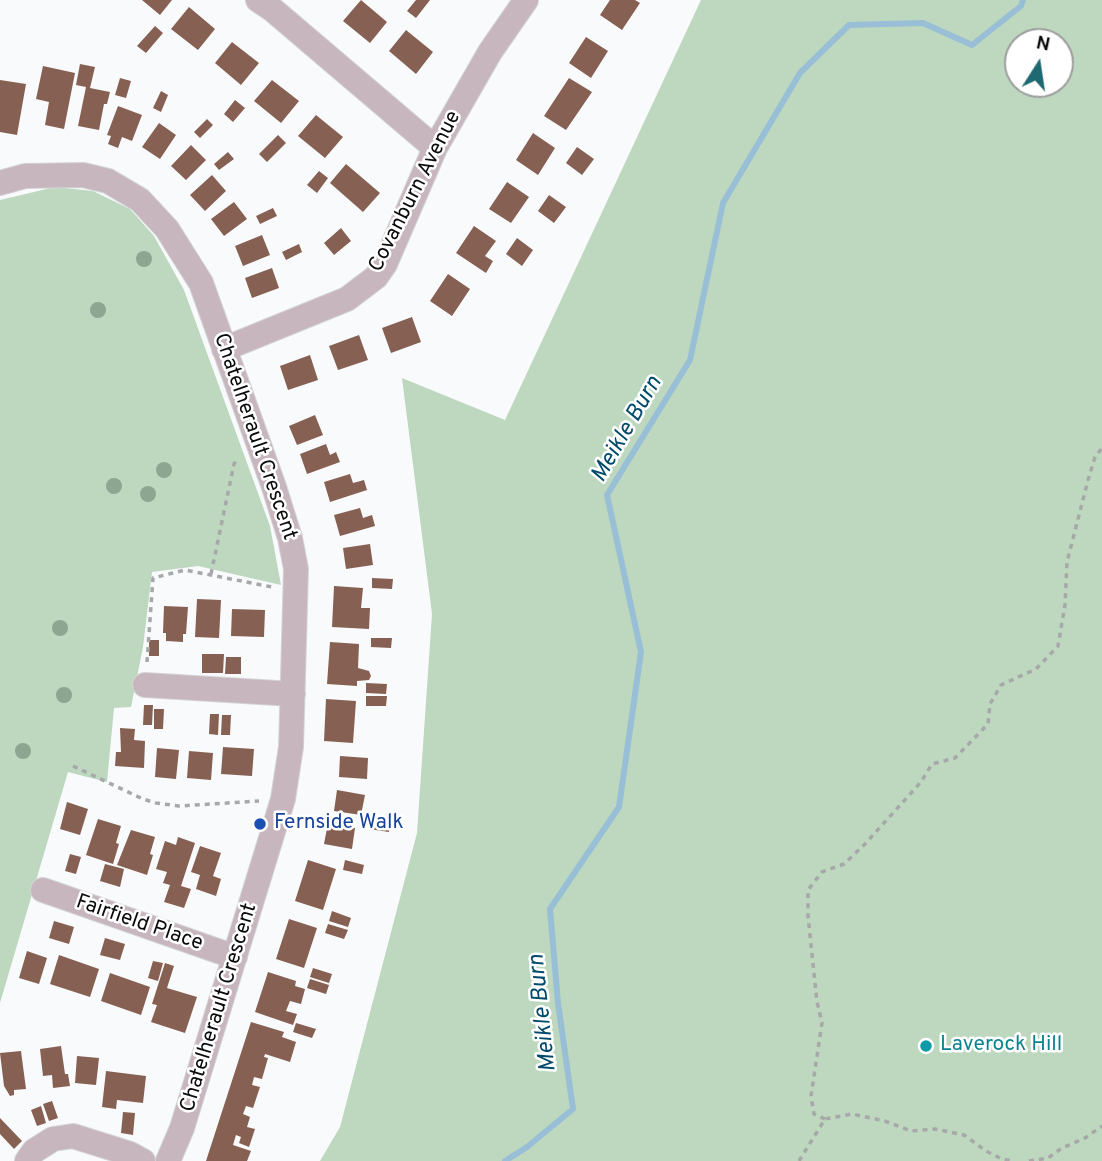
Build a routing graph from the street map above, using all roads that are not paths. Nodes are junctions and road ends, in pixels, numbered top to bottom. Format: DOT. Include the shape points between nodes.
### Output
graph roads {
  1 [pos="258,0"];
  2 [pos="526,0"];
  3 [pos="435,148"];
  4 [pos="0,183"];
  5 [pos="224,349"];
  6 [pos="145,685"];
  7 [pos="293,694"];
  8 [pos="43,890"];
  9 [pos="235,957"];
  10 [pos="27,1161"];
  11 [pos="143,1161"];
  12 [pos="167,1161"];
  1 -- 3 [label="street"];
  2 -- 3 [label="street, Covanburn Avenue"];
  3 -- 5 [label="street, Covanburn Avenue" via="376,277 347,299"];
  4 -- 5 [label="street, Chatelherault Crescent" via="25,176 83,174 108,181 139,200 167,229 201,283"];
  5 -- 7 [label="street, Chatelherault Crescent" via="290,538 296,569"];
  6 -- 7 [label="street"];
  7 -- 9 [label="street, Chatelherault Crescent" via="292,747 283,799"];
  8 -- 9 [label="street, Fairfield Place"];
  9 -- 12 [label="street, Chatelherault Crescent" via="182,1128"];
  10 -- 11 [label="street" via="53,1139 73,1136"];
}
